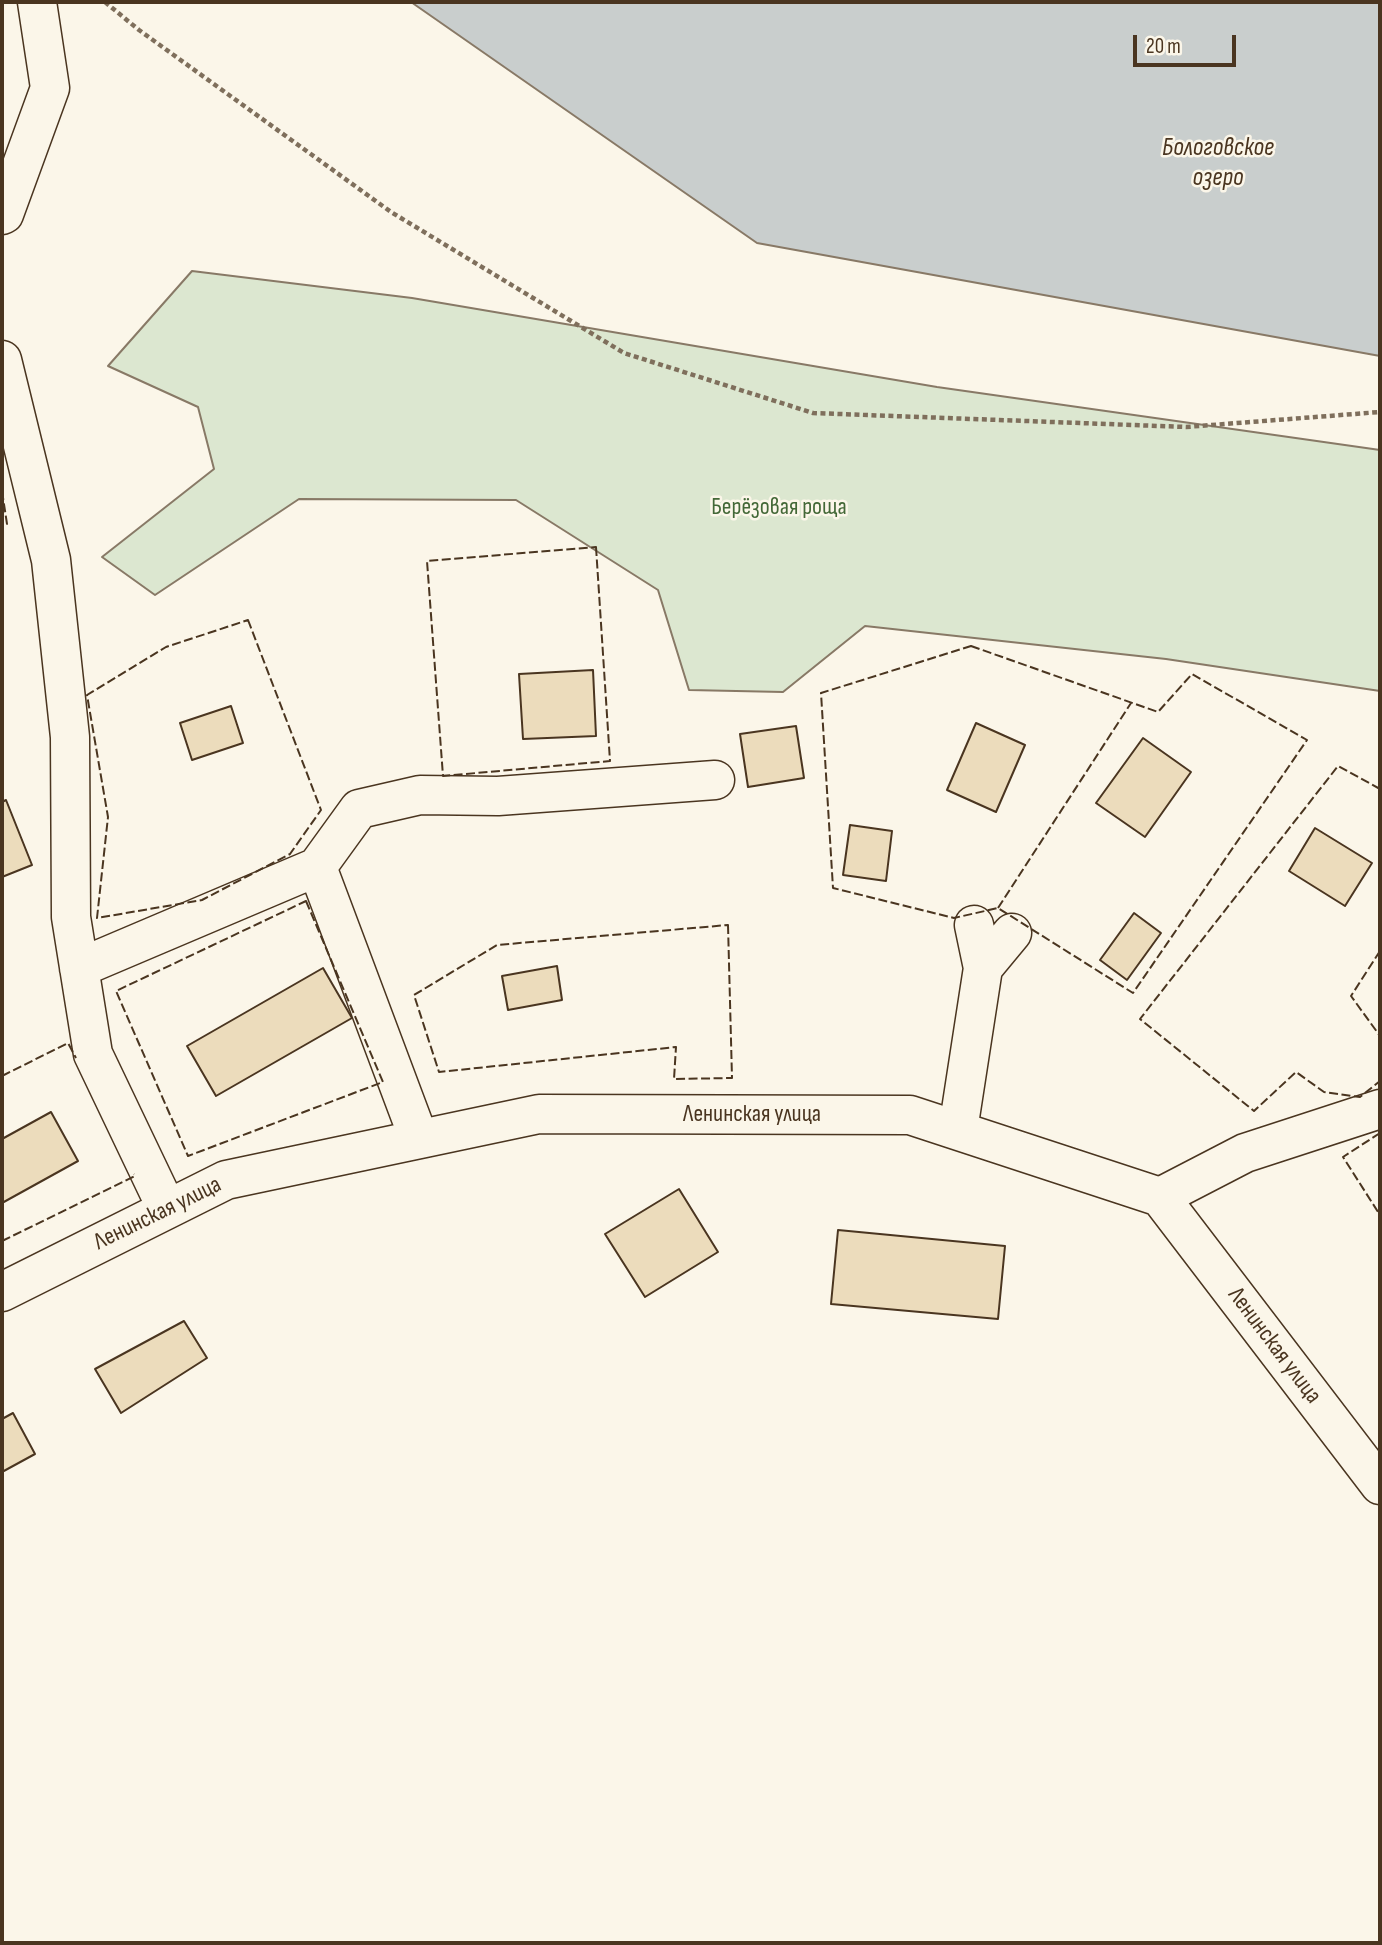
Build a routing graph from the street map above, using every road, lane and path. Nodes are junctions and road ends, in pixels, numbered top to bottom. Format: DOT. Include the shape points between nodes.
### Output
graph roads {
  1 [pos="37,2"];
  2 [pos="105,2"];
  3 [pos="2,215"];
  4 [pos="2,360"];
  5 [pos="1380,412"];
  6 [pos="715,780"];
  7 [pos="317,867"];
  8 [pos="974,925"];
  9 [pos="1012,933"];
  10 [pos="79,968"];
  11 [pos="983,968"];
  12 [pos="1380,1109"];
  13 [pos="958,1130"];
  14 [pos="419,1139"];
  15 [pos="1160,1197"];
  16 [pos="167,1209"];
  17 [pos="2,1292"];
  18 [pos="1380,1485"];
  1 -- 3 [label="street" via="50,88"];
  2 -- 5 [label="path" via="391,212 624,353 813,413 1186,427"];
  4 -- 10 [label="street" via="51,560 70,737 71,917"];
  6 -- 7 [label="street" via="499,796 420,795 359,809"];
  7 -- 10 [label="street"];
  7 -- 14 [label="street"];
  8 -- 11 [label="street"];
  9 -- 11 [label="street"];
  10 -- 16 [label="street" via="93,1054"];
  11 -- 13 [label="street"];
  12 -- 15 [label="street" via="1245,1153"];
  13 -- 14 [label="street, Ленинская улица" via="910,1115 539,1114"];
  13 -- 15 [label="street, Ленинская улица"];
  14 -- 16 [label="street, Ленинская улица" via="226,1180"];
  15 -- 18 [label="street, Ленинская улица"];
  16 -- 17 [label="street, Ленинская улица"];
}
